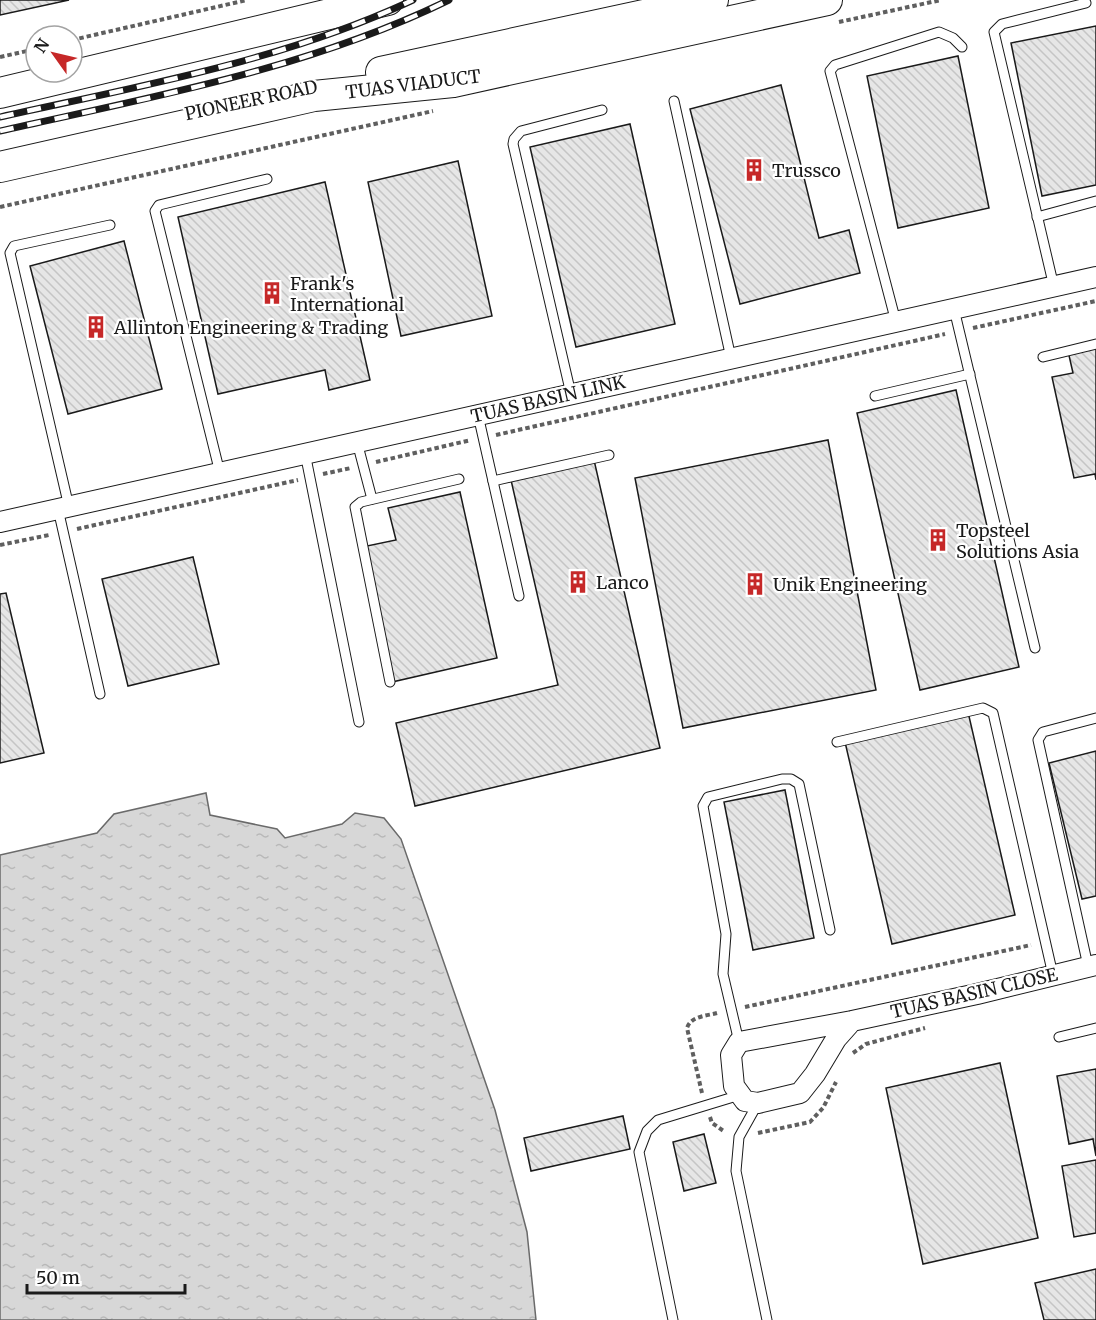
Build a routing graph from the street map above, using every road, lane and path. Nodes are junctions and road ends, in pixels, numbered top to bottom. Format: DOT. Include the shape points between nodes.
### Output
graph roads {
  1 [pos="247,0"];
  2 [pos="388,0"];
  3 [pos="712,0"];
  4 [pos="827,0"];
  5 [pos="1086,3"];
  6 [pos="647,8"];
  7 [pos="84,37"];
  8 [pos="962,47"];
  9 [pos="24,52"];
  10 [pos="0,57"];
  11 [pos="0,93"];
  12 [pos="674,101"];
  13 [pos="602,110"];
  14 [pos="0,153"];
  15 [pos="0,167"];
  16 [pos="267,179"];
  17 [pos="1096,201"];
  18 [pos="1037,217"];
  19 [pos="110,225"];
  20 [pos="1096,277"];
  21 [pos="1054,287"];
  22 [pos="1096,301"];
  23 [pos="954,309"];
  24 [pos="896,322"];
  25 [pos="959,331"];
  26 [pos="1096,344"];
  27 [pos="1043,357"];
  28 [pos="731,358"];
  29 [pos="970,374"];
  30 [pos="571,394"];
  31 [pos="875,396"];
  32 [pos="478,415"];
  33 [pos="484,437"];
  34 [pos="357,442"];
  35 [pos="306,453"];
  36 [pos="609,455"];
  37 [pos="363,465"];
  38 [pos="220,473"];
  39 [pos="310,477"];
  40 [pos="459,479"];
  41 [pos="493,481"];
  42 [pos="372,499"];
  43 [pos="64,508"];
  44 [pos="0,522"];
  45 [pos="63,531"];
  46 [pos="0,545"];
  47 [pos="519,596"];
  48 [pos="1035,648"];
  49 [pos="390,682"];
  50 [pos="100,694"];
  51 [pos="1096,718"];
  52 [pos="359,722"];
  53 [pos="837,742"];
  54 [pos="830,930"];
  55 [pos="1045,941"];
  56 [pos="1092,965"];
  57 [pos="1053,975"];
  58 [pos="731,1010"];
  59 [pos="852,1021"];
  60 [pos="1096,1028"];
  61 [pos="1059,1037"];
  62 [pos="739,1042"];
  63 [pos="749,1099"];
  64 [pos="673,1320"];
  65 [pos="767,1320"];
  1 -- 7 [label="path"];
  2 -- 11 [label="main road"];
  3 -- 6 [label="main road, PIONEER ROAD"];
  4 -- 15 [label="main road, TUAS VIADUCT" via="453,82 314,96"];
  5 -- 18 [label="lane" via="1002,24 994,32"];
  6 -- 14 [label="main road, PIONEER ROAD"];
  8 -- 24 [label="lane" via="939,32 835,65 830,71"];
  9 -- 10 [label="path"];
  12 -- 28 [label="lane"];
  13 -- 30 [label="lane" via="521,131 513,144"];
  16 -- 38 [label="lane" via="159,205 155,211"];
  17 -- 18 [label="lane"];
  18 -- 21 [label="lane"];
  19 -- 43 [label="lane" via="14,246 10,253"];
  20 -- 21 [label="street, TUAS BASIN LINK"];
  21 -- 23 [label="street, TUAS BASIN LINK"];
  22 -- 25 [label="path"];
  23 -- 24 [label="street, TUAS BASIN LINK"];
  23 -- 25 [label="lane"];
  24 -- 28 [label="street, TUAS BASIN LINK"];
  25 -- 29 [label="lane"];
  25 -- 33 [label="path"];
  26 -- 27 [label="lane"];
  28 -- 30 [label="street, TUAS BASIN LINK"];
  29 -- 31 [label="lane"];
  29 -- 48 [label="lane"];
  30 -- 32 [label="street, TUAS BASIN LINK"];
  32 -- 33 [label="lane"];
  32 -- 34 [label="street, TUAS BASIN LINK"];
  33 -- 37 [label="path"];
  33 -- 41 [label="lane"];
  34 -- 35 [label="street, TUAS BASIN LINK"];
  34 -- 37 [label="lane"];
  35 -- 38 [label="street, TUAS BASIN LINK"];
  35 -- 39 [label="lane"];
  36 -- 41 [label="lane"];
  37 -- 39 [label="path"];
  37 -- 42 [label="lane"];
  38 -- 43 [label="street, TUAS BASIN LINK"];
  39 -- 45 [label="path"];
  39 -- 52 [label="lane"];
  40 -- 42 [label="lane"];
  41 -- 47 [label="lane"];
  42 -- 49 [label="lane" via="357,504 354,511"];
  43 -- 44 [label="street, TUAS BASIN LINK"];
  43 -- 45 [label="lane"];
  45 -- 46 [label="path"];
  45 -- 50 [label="lane"];
  51 -- 56 [label="lane" via="1043,732 1038,740"];
  53 -- 55 [label="lane" via="982,708 993,713"];
  54 -- 58 [label="lane" via="799,784 790,778 782,779 708,796 703,806 726,934 723,975"];
  55 -- 57 [label="lane"];
  55 -- 58 [label="path"];
  56 -- 57 [label="street, TUAS BASIN CLOSE"];
  57 -- 59 [label="street, TUAS BASIN CLOSE"];
  58 -- 62 [label="lane"];
  59 -- 62 [label="street, TUAS BASIN CLOSE"];
  59 -- 63 [label="street" via="800,1093"];
  60 -- 61 [label="lane"];
  62 -- 63 [label="street" via="731,1055 734,1086"];
  63 -- 64 [label="lane" via="658,1120 642,1140 639,1152"];
  63 -- 65 [label="lane" via="739,1137 736,1171"];
}
